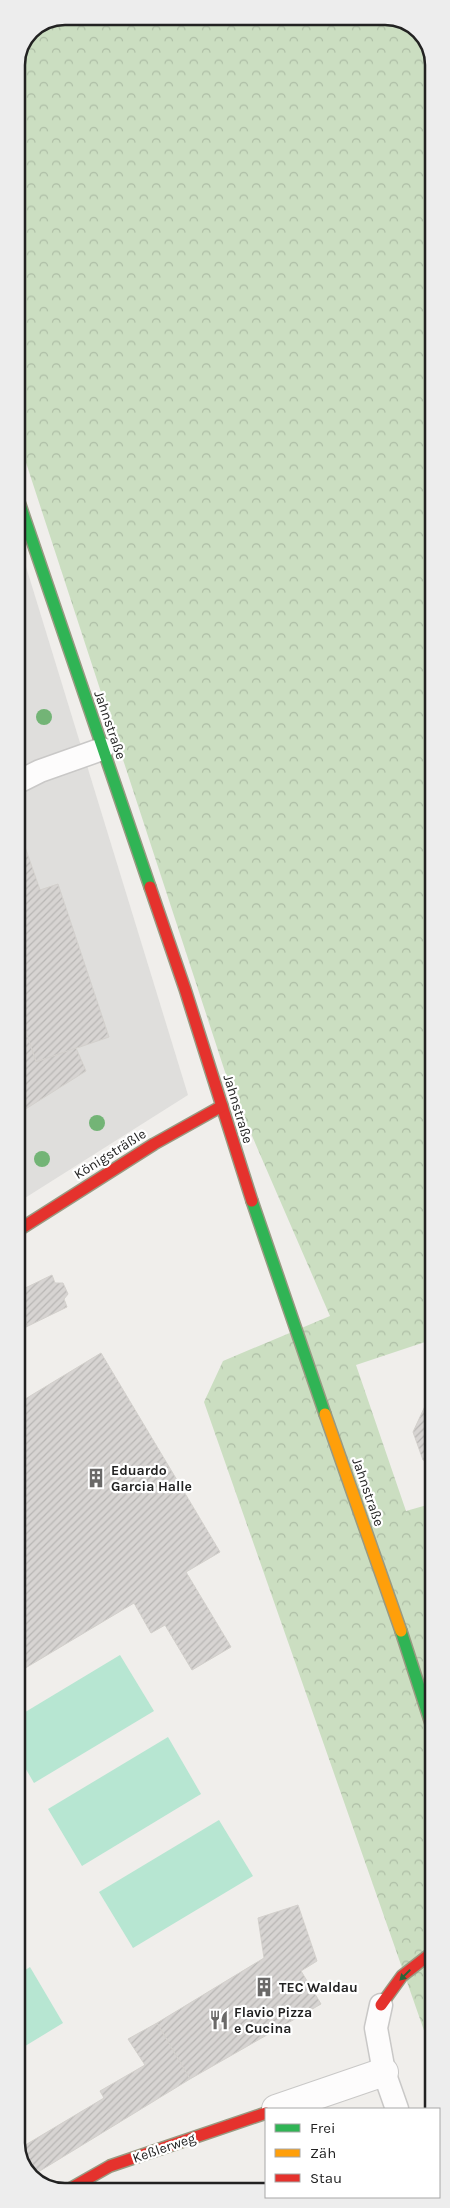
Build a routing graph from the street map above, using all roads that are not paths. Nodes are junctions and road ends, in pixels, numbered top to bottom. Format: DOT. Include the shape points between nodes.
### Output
graph roads {
  1 [pos="25,520"];
  2 [pos="102,749"];
  3 [pos="25,779"];
  4 [pos="222,1106"];
  5 [pos="25,1225"];
  6 [pos="425,1705"];
  7 [pos="425,1958"];
  8 [pos="381,2005"];
  9 [pos="384,2072"];
  10 [pos="279,2108"];
  11 [pos="397,2108"];
  12 [pos="265,2113"];
  13 [pos="80,2183"];
  1 -- 2 [label="main road, Jahnstraße"];
  2 -- 3 [label="lane"];
  2 -- 4 [label="main road, Jahnstraße"];
  4 -- 5 [label="main road, Königsträßle" via="154,1144"];
  4 -- 6 [label="main road, Jahnstraße" via="261,1230"];
  7 -- 8 [label="main road, one-way" via="402,1976"];
  8 -- 9 [label="lane" via="376,2028"];
  9 -- 10 [label="street"];
  9 -- 11 [label="lane"];
  12 -- 13 [label="main road, Keßlerweg" via="110,2166"];
}
